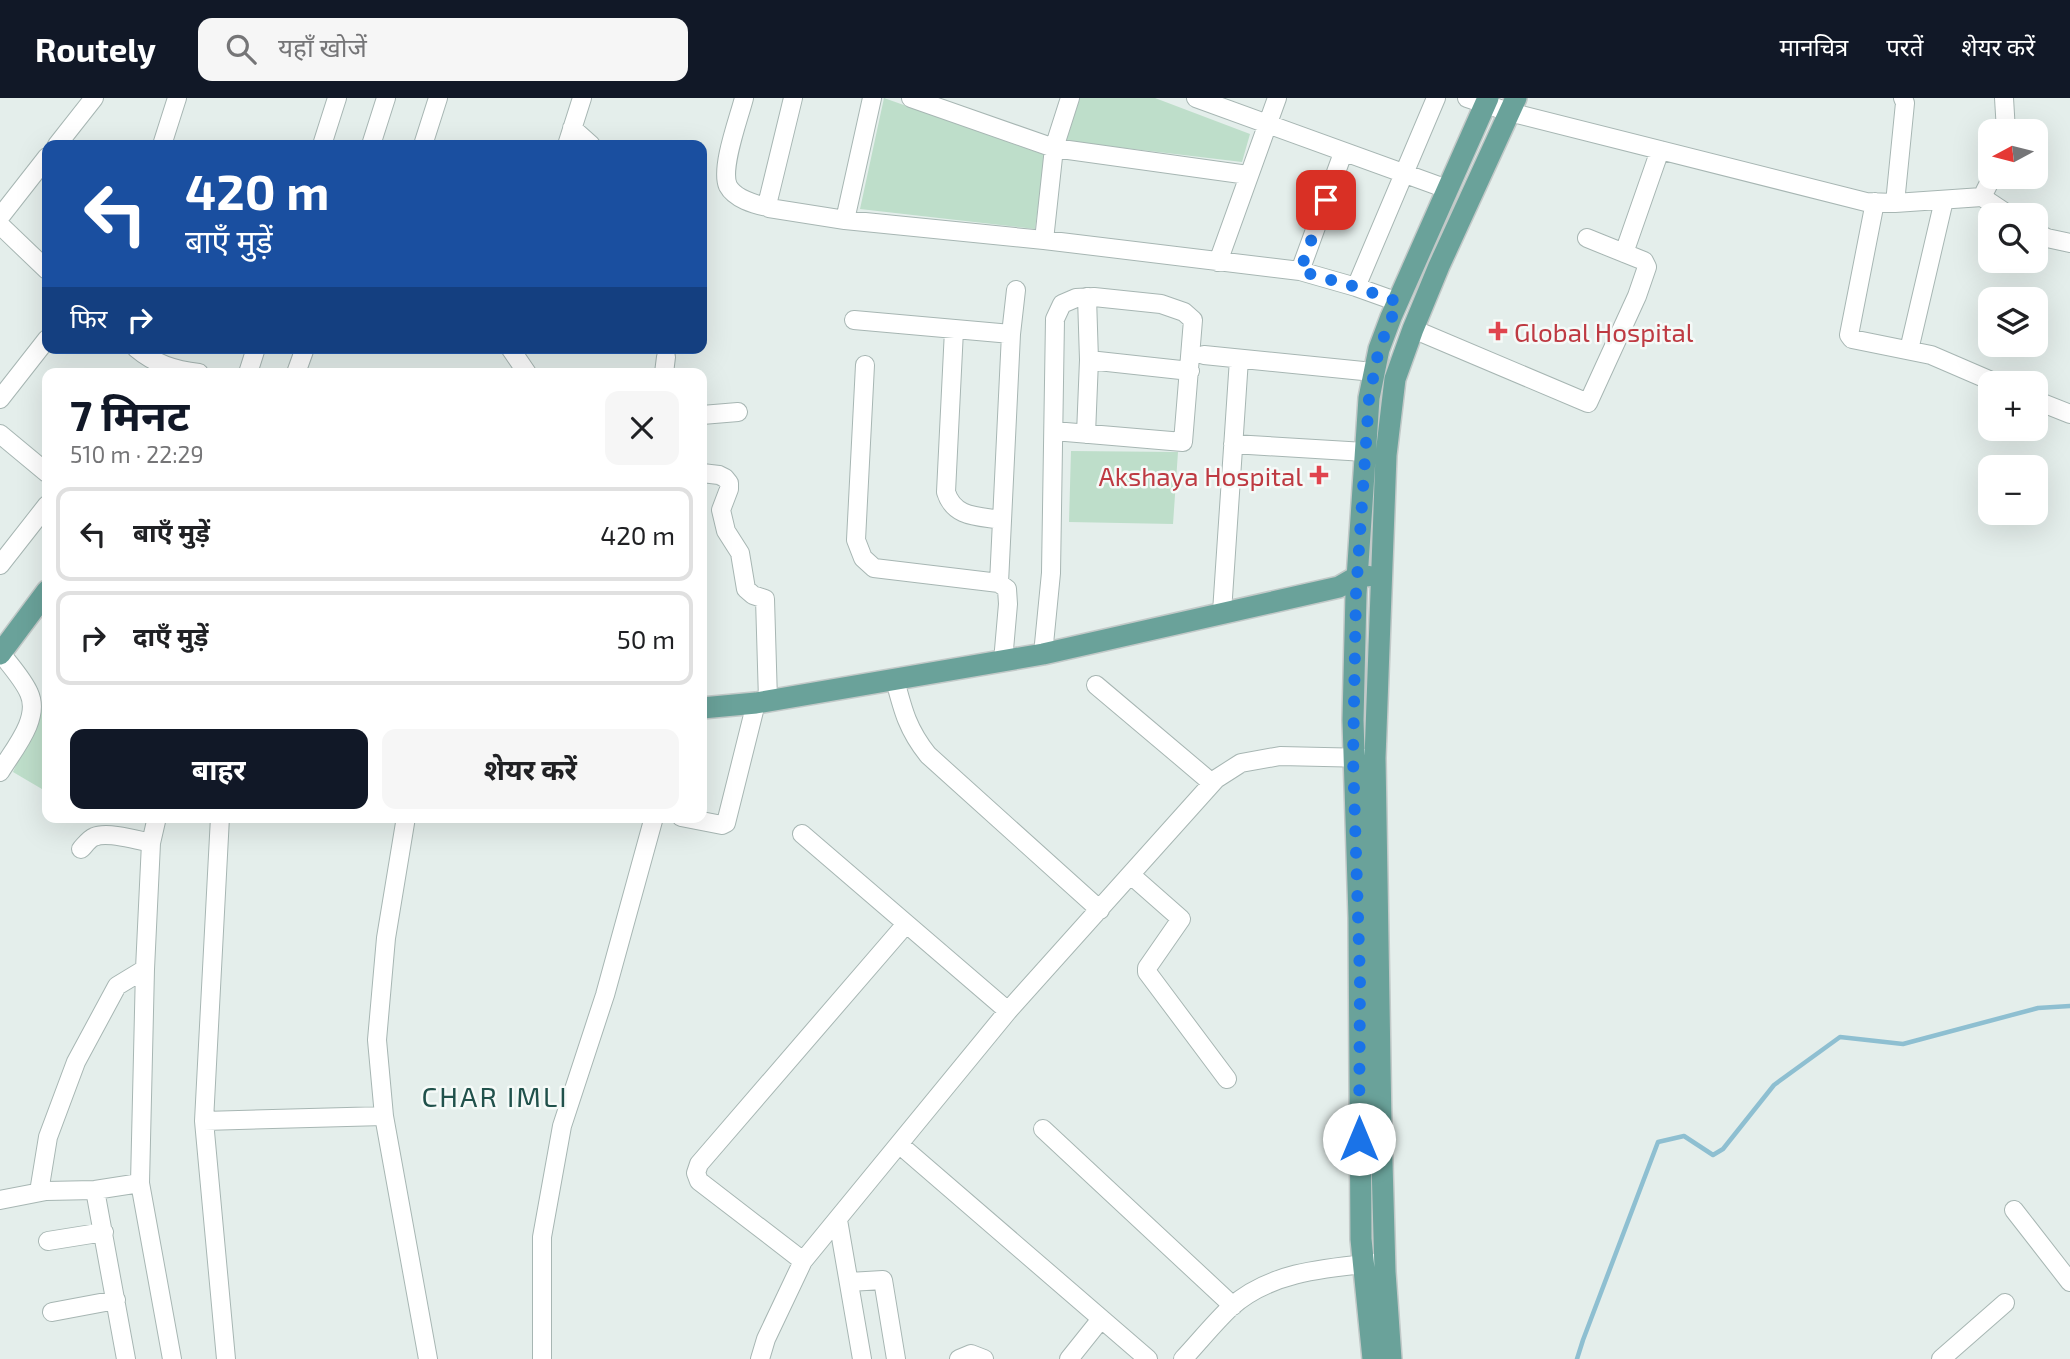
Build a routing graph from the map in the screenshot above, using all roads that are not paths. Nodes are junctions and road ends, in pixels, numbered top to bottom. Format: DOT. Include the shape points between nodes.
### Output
graph roads {
  1 [pos="94,98"];
  2 [pos="177,98"];
  3 [pos="337,98"];
  4 [pos="386,98"];
  5 [pos="582,98"];
  6 [pos="744,98"];
  7 [pos="793,98"];
  8 [pos="872,98"];
  9 [pos="911,98"];
  10 [pos="1070,98"];
  11 [pos="1196,98"];
  12 [pos="1277,98"];
  13 [pos="1436,98"];
  14 [pos="1903,98"];
  15 [pos="2004,98"];
  16 [pos="432,100"];
  17 [pos="1480,100"];
  18 [pos="1513,105"];
  19 [pos="2005,119"];
  20 [pos="1267,124"];
  21 [pos="570,137"];
  22 [pos="61,140"];
  23 [pos="164,140"];
  24 [pos="324,140"];
  25 [pos="373,140"];
  26 [pos="424,140"];
  27 [pos="1054,148"];
  28 [pos="1660,150"];
  29 [pos="1343,152"];
  30 [pos="42,163"];
  31 [pos="1405,173"];
  32 [pos="1248,175"];
  33 [pos="1447,189"];
  34 [pos="1986,189"];
  35 [pos="1982,197"];
  36 [pos="1944,200"];
  37 [pos="1875,202"];
  38 [pos="1895,203"];
  39 [pos="1991,203"];
  40 [pos="767,207"];
  41 [pos="0,217"];
  42 [pos="845,220"];
  43 [pos="0,225"];
  44 [pos="1587,238"];
  45 [pos="2048,238"];
  46 [pos="1044,240"];
  47 [pos="2070,243"];
  48 [pos="1624,253"];
  49 [pos="1218,262"];
  50 [pos="42,265"];
  51 [pos="1300,271"];
  52 [pos="1356,287"];
  53 [pos="1016,290"];
  54 [pos="1087,297"];
  55 [pos="1398,302"];
  56 [pos="854,320"];
  57 [pos="1413,329"];
  58 [pos="954,330"];
  59 [pos="1011,334"];
  60 [pos="42,345"];
  61 [pos="1909,350"];
  62 [pos="142,354"];
  63 [pos="1204,355"];
  64 [pos="1239,359"];
  65 [pos="1089,360"];
  66 [pos="865,365"];
  67 [pos="155,368"];
  68 [pos="1190,371"];
  69 [pos="1373,372"];
  70 [pos="1978,375"];
  71 [pos="0,399"];
  72 [pos="2048,405"];
  73 [pos="738,412"];
  74 [pos="2070,414"];
  75 [pos="707,415"];
  76 [pos="1054,432"];
  77 [pos="0,434"];
  78 [pos="1086,434"];
  79 [pos="1233,444"];
  80 [pos="1365,452"];
  81 [pos="42,469"];
  82 [pos="707,474"];
  83 [pos="42,511"];
  84 [pos="1002,520"];
  85 [pos="0,565"];
  86 [pos="999,583"];
  87 [pos="1351,585"];
  88 [pos="1380,585"];
  89 [pos="42,598"];
  90 [pos="1222,612"];
  91 [pos="0,653"];
  92 [pos="1043,654"];
  93 [pos="1003,661"];
  94 [pos="895,680"];
  95 [pos="1096,685"];
  96 [pos="762,702"];
  97 [pos="707,708"];
  98 [pos="1364,758"];
  99 [pos="0,772"];
  100 [pos="1212,783"];
  101 [pos="707,822"];
  102 [pos="156,823"];
  103 [pos="219,823"];
  104 [pos="405,823"];
  105 [pos="652,823"];
  106 [pos="802,834"];
  107 [pos="151,843"];
  108 [pos="81,849"];
  109 [pos="1130,875"];
  110 [pos="1100,910"];
  111 [pos="905,924"];
  112 [pos="145,969"];
  113 [pos="1008,1011"];
  114 [pos="1227,1079"];
  115 [pos="384,1116"];
  116 [pos="204,1121"];
  117 [pos="1043,1129"];
  118 [pos="900,1145"];
  119 [pos="140,1183"];
  120 [pos="95,1190"];
  121 [pos="39,1192"];
  122 [pos="0,1200"];
  123 [pos="2014,1210"];
  124 [pos="838,1220"];
  125 [pos="104,1231"];
  126 [pos="48,1241"];
  127 [pos="803,1261"];
  128 [pos="1385,1262"];
  129 [pos="1362,1264"];
  130 [pos="849,1282"];
  131 [pos="2070,1282"];
  132 [pos="116,1300"];
  133 [pos="2005,1303"];
  134 [pos="1233,1306"];
  135 [pos="52,1312"];
  136 [pos="1101,1319"];
  137 [pos="126,1359"];
  138 [pos="172,1359"];
  139 [pos="226,1359"];
  140 [pos="428,1359"];
  141 [pos="542,1359"];
  142 [pos="760,1359"];
  143 [pos="862,1359"];
  144 [pos="896,1359"];
  145 [pos="960,1359"];
  146 [pos="985,1359"];
  147 [pos="1069,1359"];
  148 [pos="1147,1359"];
  149 [pos="1183,1359"];
  150 [pos="1373,1359"];
  151 [pos="1391,1359"];
  152 [pos="1941,1359"];
  1 -- 22 [label="street"];
  2 -- 23 [label="street"];
  3 -- 24 [label="street"];
  4 -- 25 [label="street"];
  5 -- 21 [label="street"];
  6 -- 40 [label="street" via="726,171 729,186 738,196"];
  7 -- 40 [label="street"];
  8 -- 42 [label="street"];
  9 -- 27 [label="street"];
  10 -- 27 [label="street"];
  11 -- 20 [label="street"];
  12 -- 20 [label="street"];
  13 -- 31 [label="street"];
  14 -- 38 [label="street"];
  15 -- 19 [label="street"];
  16 -- 26 [label="street"];
  17 -- 18 [label="street"];
  17 -- 33 [label="main road"];
  18 -- 28 [label="street"];
  18 -- 57 [label="main road"];
  20 -- 29 [label="street"];
  20 -- 32 [label="street"];
  27 -- 32 [label="street"];
  27 -- 46 [label="street"];
  28 -- 37 [label="street"];
  28 -- 48 [label="street"];
  29 -- 31 [label="street"];
  29 -- 51 [label="street"];
  30 -- 41 [label="street"];
  31 -- 33 [label="street"];
  31 -- 52 [label="street"];
  32 -- 49 [label="street"];
  33 -- 55 [label="main road"];
  34 -- 35 [label="street"];
  35 -- 36 [label="street"];
  35 -- 39 [label="street"];
  36 -- 38 [label="street"];
  36 -- 61 [label="street"];
  37 -- 38 [label="street"];
  37 -- 61 [label="street" via="1849,335"];
  40 -- 42 [label="street"];
  42 -- 46 [label="street"];
  43 -- 50 [label="street"];
  44 -- 48 [label="street"];
  45 -- 47 [label="street"];
  46 -- 49 [label="street"];
  48 -- 57 [label="street" via="1644,261 1646,270 1588,403"];
  49 -- 51 [label="street"];
  51 -- 52 [label="street"];
  52 -- 55 [label="street"];
  53 -- 59 [label="street"];
  54 -- 65 [label="street"];
  54 -- 68 [label="street" via="1161,304 1184,312 1193,320"];
  54 -- 76 [label="street" via="1062,304 1055,319"];
  55 -- 69 [label="main road"];
  56 -- 58 [label="street"];
  57 -- 88 [label="main road" via="1395,379"];
  58 -- 59 [label="street"];
  58 -- 84 [label="street" via="948,500 961,513"];
  59 -- 84 [label="street"];
  60 -- 71 [label="street"];
  61 -- 70 [label="street"];
  62 -- 67 [label="street"];
  63 -- 64 [label="street"];
  64 -- 69 [label="street"];
  64 -- 79 [label="street"];
  65 -- 68 [label="street"];
  65 -- 78 [label="street"];
  66 -- 86 [label="street" via="856,540 863,558 874,568"];
  68 -- 78 [label="street" via="1183,442"];
  69 -- 80 [label="main road"];
  72 -- 74 [label="street"];
  73 -- 75 [label="street"];
  76 -- 78 [label="street"];
  76 -- 92 [label="street" via="1051,573"];
  77 -- 81 [label="street"];
  79 -- 80 [label="street"];
  79 -- 90 [label="street"];
  80 -- 87 [label="main road"];
  82 -- 96 [label="street" via="729,483 721,510 726,531 740,553 746,589 765,599"];
  83 -- 85 [label="street"];
  84 -- 86 [label="street"];
  86 -- 93 [label="street" via="1007,589 1009,604"];
  87 -- 88 [label="main road"];
  87 -- 90 [label="main road"];
  87 -- 98 [label="main road"];
  88 -- 98 [label="main road"];
  89 -- 91 [label="main road"];
  90 -- 92 [label="main road"];
  91 -- 99 [label="street" via="29,692 32,705 31,719"];
  92 -- 93 [label="main road"];
  93 -- 94 [label="main road"];
  94 -- 96 [label="main road"];
  94 -- 110 [label="street" via="906,722 928,755"];
  95 -- 100 [label="street"];
  96 -- 97 [label="main road"];
  96 -- 101 [label="street" via="726,823"];
  98 -- 100 [label="street" via="1280,756 1241,763"];
  98 -- 128 [label="main road"];
  98 -- 129 [label="main road" via="1359,943"];
  100 -- 109 [label="street"];
  102 -- 107 [label="street"];
  103 -- 116 [label="street"];
  104 -- 115 [label="street" via="377,1040"];
  105 -- 141 [label="street" via="605,995 562,1126 542,1237"];
  106 -- 111 [label="street"];
  107 -- 108 [label="street" via="99,836"];
  107 -- 112 [label="street"];
  109 -- 110 [label="street"];
  109 -- 114 [label="street" via="1181,919 1147,972"];
  110 -- 113 [label="street"];
  111 -- 113 [label="street"];
  111 -- 127 [label="street" via="696,1173 699,1181"];
  112 -- 119 [label="street"];
  112 -- 121 [label="street" via="117,986 76,1062 48,1137"];
  113 -- 118 [label="street"];
  115 -- 116 [label="street"];
  115 -- 140 [label="street"];
  116 -- 139 [label="street"];
  117 -- 134 [label="street"];
  118 -- 124 [label="street"];
  118 -- 136 [label="street"];
  119 -- 120 [label="street"];
  119 -- 138 [label="street"];
  120 -- 121 [label="street"];
  120 -- 125 [label="street"];
  121 -- 122 [label="street"];
  123 -- 131 [label="street"];
  124 -- 127 [label="street"];
  124 -- 130 [label="street"];
  125 -- 126 [label="street"];
  125 -- 132 [label="street"];
  127 -- 142 [label="street"];
  128 -- 129 [label="street"];
  128 -- 151 [label="main road"];
  129 -- 134 [label="street" via="1287,1277"];
  129 -- 150 [label="main road"];
  130 -- 143 [label="street"];
  130 -- 144 [label="street" via="883,1280"];
  132 -- 135 [label="street"];
  132 -- 137 [label="street"];
  133 -- 152 [label="street"];
  134 -- 149 [label="street"];
  136 -- 147 [label="street"];
  136 -- 148 [label="street"];
  145 -- 146 [label="street" via="971,1354"];
}
